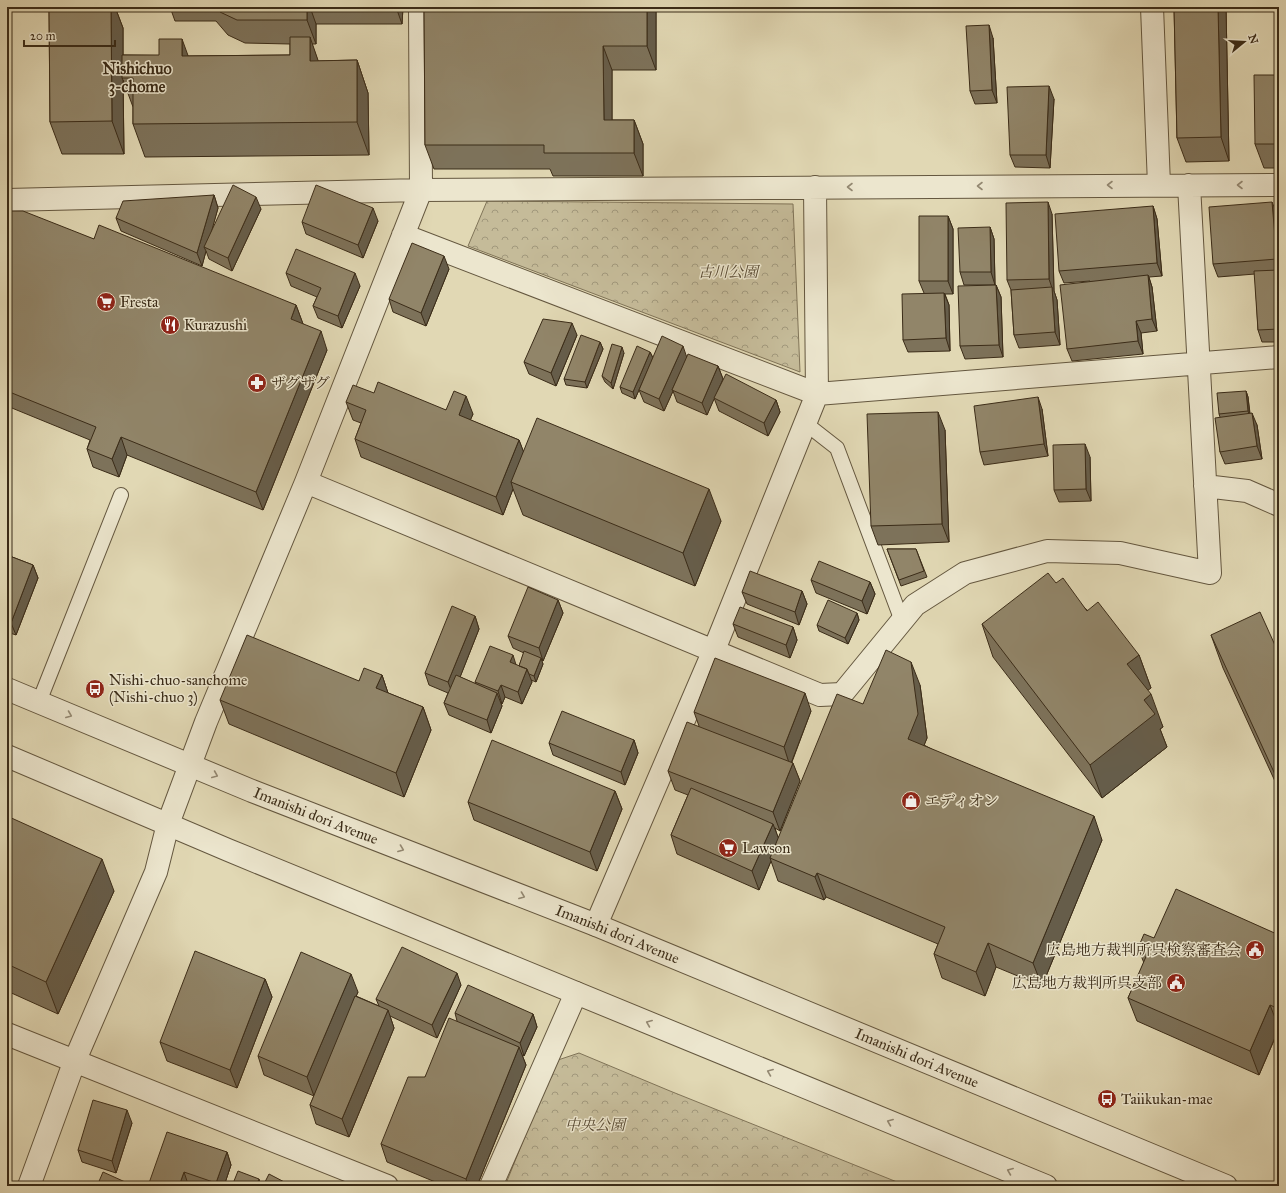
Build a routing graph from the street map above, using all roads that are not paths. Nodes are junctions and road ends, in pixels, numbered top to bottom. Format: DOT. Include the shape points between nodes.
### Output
graph roads {
  1 [pos="420,7"];
  2 [pos="1152,7"];
  3 [pos="1159,185"];
  4 [pos="1189,185"];
  5 [pos="1279,186"];
  6 [pos="815,187"];
  7 [pos="421,190"];
  8 [pos="7,200"];
  9 [pos="403,235"];
  10 [pos="1279,357"];
  11 [pos="1199,363"];
  12 [pos="817,394"];
  13 [pos="805,423"];
  14 [pos="306,482"];
  15 [pos="1205,486"];
  16 [pos="121,495"];
  17 [pos="1279,505"];
  18 [pos="902,621"];
  19 [pos="714,650"];
  20 [pos="7,689"];
  21 [pos="39,702"];
  22 [pos="7,756"];
  23 [pos="190,765"];
  24 [pos="168,824"];
  25 [pos="596,925"];
  26 [pos="576,993"];
  27 [pos="7,1034"];
  28 [pos="75,1060"];
  29 [pos="29,1186"];
  30 [pos="387,1186"];
  31 [pos="491,1186"];
  32 [pos="1046,1186"];
  33 [pos="1226,1186"];
  1 -- 7 [label="street"];
  2 -- 3 [label="street"];
  3 -- 4 [label="street"];
  3 -- 6 [label="street, one-way"];
  5 -- 4 [label="street, one-way"];
  4 -- 11 [label="street"];
  6 -- 7 [label="street"];
  6 -- 12 [label="street"];
  7 -- 8 [label="street"];
  7 -- 9 [label="street"];
  9 -- 12 [label="street"];
  9 -- 14 [label="street"];
  10 -- 11 [label="street"];
  11 -- 12 [label="street"];
  11 -- 15 [label="street"];
  12 -- 13 [label="street"];
  13 -- 18 [label="lane" via="837,448"];
  13 -- 19 [label="street"];
  14 -- 19 [label="street"];
  14 -- 23 [label="street"];
  15 -- 17 [label="street" via="1247,491"];
  15 -- 18 [label="street" via="1210,573 1120,554 1047,551 965,573 915,604"];
  16 -- 21 [label="lane"];
  18 -- 19 [label="street" via="842,694 820,695"];
  19 -- 25 [label="street"];
  20 -- 21 [label="street, Imanishi dori Avenue"];
  21 -- 23 [label="street, Imanishi dori Avenue, one-way"];
  22 -- 24 [label="street"];
  23 -- 24 [label="street"];
  23 -- 25 [label="street, Imanishi dori Avenue, one-way"];
  24 -- 26 [label="street"];
  24 -- 28 [label="street" via="156,872"];
  25 -- 33 [label="street, Imanishi dori Avenue"];
  26 -- 31 [label="street"];
  32 -- 26 [label="street, one-way"];
  27 -- 28 [label="street"];
  28 -- 29 [label="street"];
  28 -- 30 [label="street"];
}
